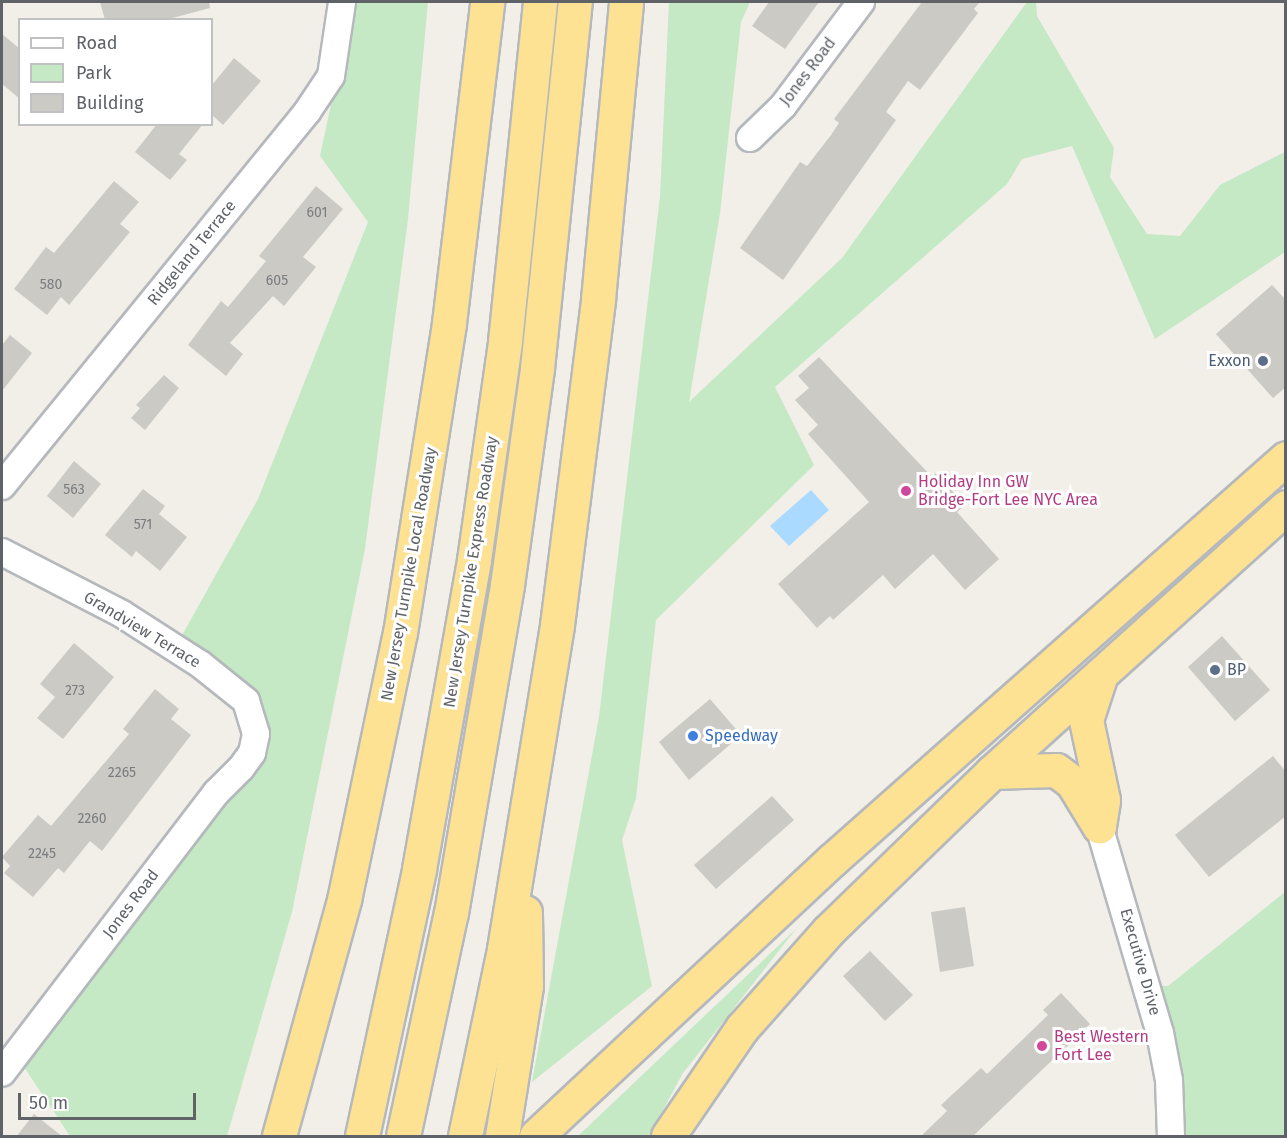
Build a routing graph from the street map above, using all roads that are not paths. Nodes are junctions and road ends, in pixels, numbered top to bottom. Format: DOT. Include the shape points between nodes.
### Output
graph roads {
  1 [pos="342,2"];
  2 [pos="487,2"];
  3 [pos="540,2"];
  4 [pos="575,2"];
  5 [pos="626,2"];
  6 [pos="861,2"];
  7 [pos="750,138"];
  8 [pos="1286,458"];
  9 [pos="2,486"];
  10 [pos="1286,507"];
  11 [pos="2,552"];
  12 [pos="1102,671"];
  13 [pos="256,734"];
  14 [pos="992,772"];
  15 [pos="1099,826"];
  16 [pos="525,829"];
  17 [pos="2,1073"];
  18 [pos="279,1137"];
  19 [pos="362,1137"];
  20 [pos="404,1137"];
  21 [pos="465,1137"];
  22 [pos="502,1137"];
  23 [pos="536,1137"];
  24 [pos="668,1137"];
  25 [pos="1170,1137"];
  1 -- 9 [label="street, Ridgeland Terrace" via="331,76 307,112"];
  2 -- 18 [label="highway, New Jersey Turnpike Local Roadway" via="442,368 400,633 344,900"];
  3 -- 19 [label="highway, New Jersey Turnpike Express Roadway" via="507,330 474,560 419,869"];
  4 -- 20 [label="highway" via="537,368 502,620 451,913"];
  5 -- 16 [label="highway" via="586,404"];
  6 -- 7 [label="street, Jones Road" via="783,106"];
  8 -- 23 [label="highway" via="832,860"];
  10 -- 12 [label="highway"];
  11 -- 13 [label="street, Grandview Terrace" via="122,614 200,664 246,701"];
  12 -- 14 [label="highway"];
  12 -- 15 [label="highway" via="1086,720 1103,800"];
  13 -- 17 [label="street, Jones Road" via="252,753 241,768 216,793"];
  14 -- 15 [label="highway" via="1056,770 1072,782"];
  14 -- 24 [label="highway" via="858,900 773,991 709,1072"];
  15 -- 25 [label="street, Executive Drive" via="1160,1033 1169,1080"];
  16 -- 21 [label="highway"];
  16 -- 22 [label="highway" via="526,986"];
}
